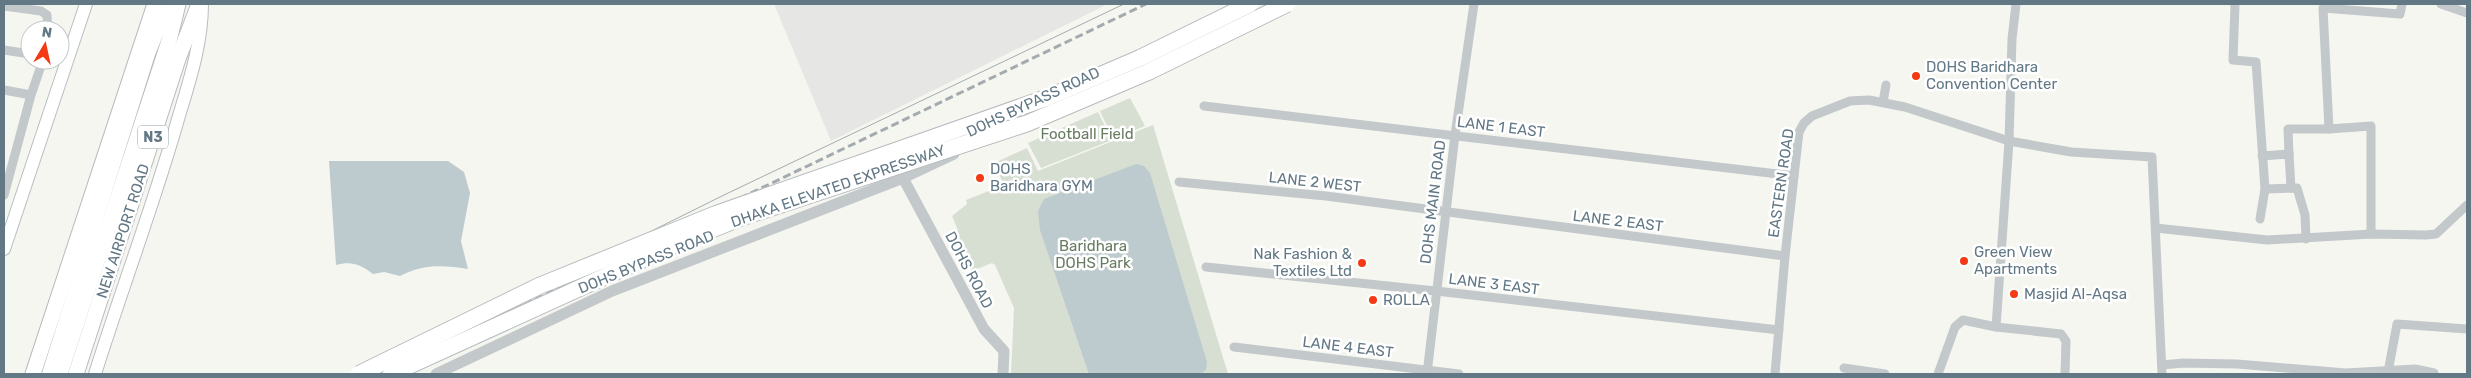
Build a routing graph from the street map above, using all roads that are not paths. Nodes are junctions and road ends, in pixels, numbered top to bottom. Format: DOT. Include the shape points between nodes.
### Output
graph roads {
  1 [pos="86,4"];
  2 [pos="155,4"];
  3 [pos="169,4"];
  4 [pos="178,4"];
  5 [pos="200,4"];
  6 [pos="1250,4"];
  7 [pos="1282,4"];
  8 [pos="1287,4"];
  9 [pos="1474,4"];
  10 [pos="2016,4"];
  11 [pos="2235,4"];
  12 [pos="2402,4"];
  13 [pos="2441,4"];
  14 [pos="4,6"];
  15 [pos="2324,6"];
  16 [pos="2467,14"];
  17 [pos="47,20"];
  18 [pos="4,50"];
  19 [pos="20,52"];
  20 [pos="39,70"];
  21 [pos="1886,85"];
  22 [pos="4,90"];
  23 [pos="31,94"];
  24 [pos="1883,102"];
  25 [pos="1204,106"];
  26 [pos="2329,129"];
  27 [pos="1455,135"];
  28 [pos="2010,141"];
  29 [pos="2289,154"];
  30 [pos="2262,156"];
  31 [pos="1794,176"];
  32 [pos="903,178"];
  33 [pos="1179,182"];
  34 [pos="2291,188"];
  35 [pos="2265,189"];
  36 [pos="4,195"];
  37 [pos="2467,205"];
  38 [pos="1447,213"];
  39 [pos="2260,219"];
  40 [pos="2156,228"];
  41 [pos="2371,234"];
  42 [pos="2306,239"];
  43 [pos="4,249"];
  44 [pos="1785,256"];
  45 [pos="1206,267"];
  46 [pos="1436,291"];
  47 [pos="1996,327"];
  48 [pos="2467,329"];
  49 [pos="1779,330"];
  50 [pos="1234,347"];
  51 [pos="1844,368"];
  52 [pos="2162,370"];
  53 [pos="1427,372"];
  54 [pos="2388,372"];
  55 [pos="2323,373"];
  56 [pos="2434,373"];
  57 [pos="33,374"];
  58 [pos="48,374"];
  59 [pos="60,374"];
  60 [pos="76,374"];
  61 [pos="95,374"];
  62 [pos="359,374"];
  63 [pos="391,374"];
  64 [pos="436,374"];
  65 [pos="1004,374"];
  66 [pos="1459,374"];
  67 [pos="1776,374"];
  68 [pos="1885,374"];
  69 [pos="1938,374"];
  70 [pos="2065,374"];
  1 -- 43 [label="main road"];
  2 -- 57 [label="highway"];
  3 -- 58 [label="main road" via="149,54"];
  4 -- 59 [label="highway, NEW AIRPORT ROAD" via="169,41"];
  5 -- 60 [label="highway, NEW AIRPORT ROAD / N3" via="178,59"];
  5 -- 61 [label="main road" via="201,31 193,68 164,169"];
  6 -- 62 [label="highway, DHAKA ELEVATED EXPRESSWAY, bridge" via="1140,58 1049,96 716,214 539,286"];
  7 -- 32 [label="street, DOHS BYPASS ROAD"];
  8 -- 63 [label="highway, DHAKA ELEVATED EXPRESSWAY, bridge" via="1148,72 1028,123 740,218 674,245"];
  9 -- 27 [label="street, DOHS MAIN ROAD"];
  10 -- 28 [label="street"];
  11 -- 30 [label="street" via="2234,60 2256,62"];
  12 -- 15 [label="street" via="2400,14"];
  13 -- 16 [label="street"];
  14 -- 17 [label="street" via="40,11 47,15"];
  15 -- 26 [label="street"];
  18 -- 19 [label="street"];
  20 -- 23 [label="street"];
  21 -- 24 [label="street"];
  22 -- 23 [label="street"];
  23 -- 36 [label="street"];
  24 -- 28 [label="street, EASTERN ROAD"];
  24 -- 31 [label="street, EASTERN ROAD" via="1850,100 1812,116 1799,132"];
  25 -- 27 [label="street, LANE 1 EAST"];
  26 -- 29 [label="street" via="2288,129"];
  26 -- 41 [label="street" via="2371,126"];
  27 -- 31 [label="street, LANE 1 EAST"];
  27 -- 38 [label="street, DOHS MAIN ROAD"];
  28 -- 40 [label="street, EASTERN ROAD" via="2071,152 2152,157"];
  28 -- 47 [label="street"];
  29 -- 30 [label="street"];
  29 -- 34 [label="street"];
  30 -- 35 [label="street"];
  31 -- 44 [label="street, EASTERN ROAD"];
  32 -- 64 [label="street, DOHS BYPASS ROAD" via="653,273"];
  32 -- 65 [label="street, DOHS ROAD" via="984,329 1004,351"];
  33 -- 38 [label="street, LANE 2 WEST" via="1326,196"];
  34 -- 35 [label="street"];
  34 -- 42 [label="street" via="2297,188 2305,215"];
  35 -- 39 [label="street"];
  37 -- 41 [label="street" via="2436,234"];
  38 -- 44 [label="street, LANE 2 EAST"];
  38 -- 46 [label="street, DOHS MAIN ROAD"];
  40 -- 42 [label="street" via="2267,240"];
  40 -- 52 [label="street"];
  41 -- 42 [label="street"];
  44 -- 49 [label="street, EASTERN ROAD"];
  45 -- 46 [label="street, LANE 3 EAST"];
  46 -- 49 [label="street, LANE 3 EAST"];
  46 -- 53 [label="street, DOHS MAIN ROAD"];
  47 -- 69 [label="street" via="1967,320 1959,322"];
  47 -- 70 [label="street" via="2061,334 2066,341"];
  48 -- 54 [label="street" via="2397,324"];
  49 -- 67 [label="street, EASTERN ROAD"];
  50 -- 53 [label="street, LANE 4 EAST"];
  51 -- 68 [label="street"];
  52 -- 55 [label="street" via="2183,363 2237,364"];
  53 -- 66 [label="street, LANE 4 EAST"];
  54 -- 55 [label="street"];
  54 -- 56 [label="street" via="2415,369"];
}
